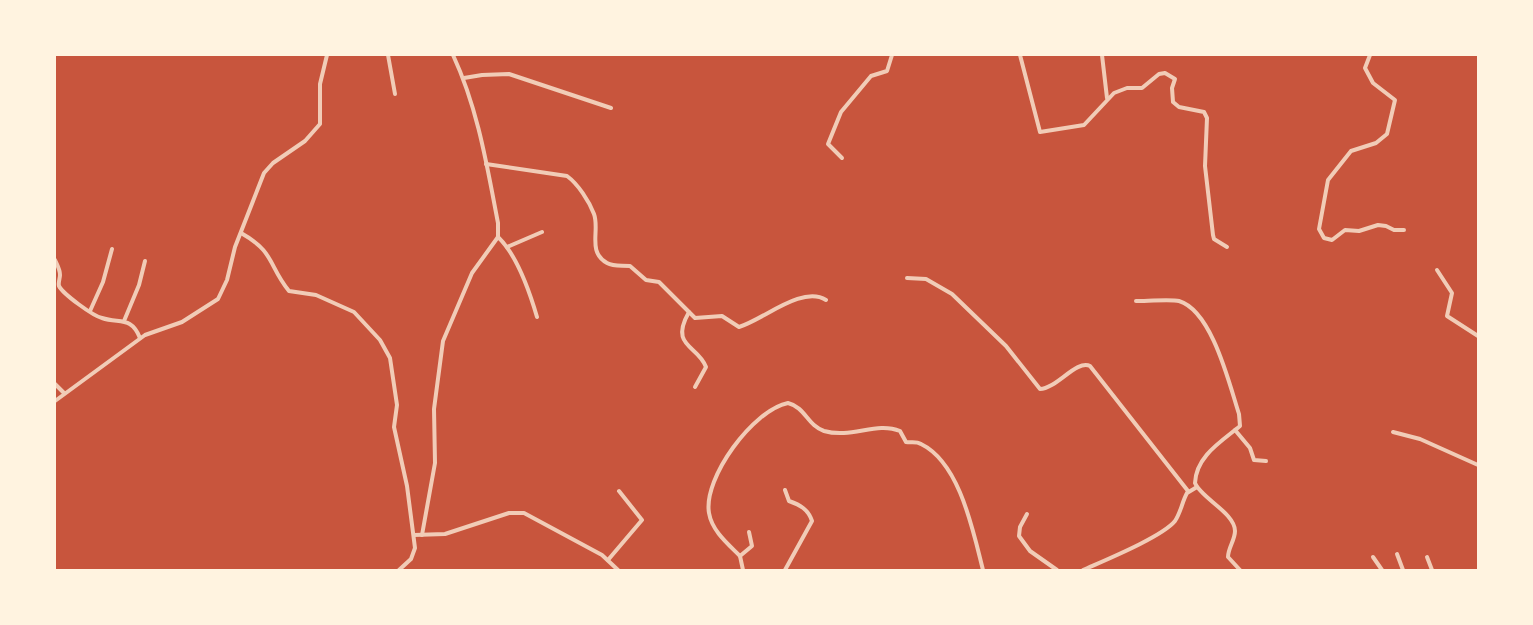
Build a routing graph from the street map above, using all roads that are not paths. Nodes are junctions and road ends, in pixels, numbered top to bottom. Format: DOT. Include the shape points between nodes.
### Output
graph roads {
  1 [pos="327,55"];
  2 [pos="388,55"];
  3 [pos="453,55"];
  4 [pos="892,55"];
  5 [pos="1020,55"];
  6 [pos="1102,55"];
  7 [pos="1370,55"];
  8 [pos="464,78"];
  9 [pos="395,94"];
  10 [pos="1107,98"];
  11 [pos="611,108"];
  12 [pos="842,158"];
  13 [pos="486,164"];
  14 [pos="1404,230"];
  15 [pos="542,232"];
  16 [pos="241,233"];
  17 [pos="498,237"];
  18 [pos="507,247"];
  19 [pos="1227,247"];
  20 [pos="112,249"];
  21 [pos="55,260"];
  22 [pos="145,261"];
  23 [pos="1437,270"];
  24 [pos="907,278"];
  25 [pos="826,300"];
  26 [pos="1136,301"];
  27 [pos="90,312"];
  28 [pos="689,312"];
  29 [pos="537,317"];
  30 [pos="124,322"];
  31 [pos="1478,336"];
  32 [pos="140,338"];
  33 [pos="55,384"];
  34 [pos="695,387"];
  35 [pos="64,393"];
  36 [pos="55,401"];
  37 [pos="1235,430"];
  38 [pos="1393,432"];
  39 [pos="1266,462"];
  40 [pos="1478,464"];
  41 [pos="1197,487"];
  42 [pos="785,490"];
  43 [pos="619,491"];
  44 [pos="1188,491"];
  45 [pos="1027,514"];
  46 [pos="750,532"];
  47 [pos="422,534"];
  48 [pos="414,535"];
  49 [pos="1398,554"];
  50 [pos="740,556"];
  51 [pos="1373,557"];
  52 [pos="1427,557"];
  53 [pos="608,560"];
  54 [pos="399,570"];
  55 [pos="618,570"];
  56 [pos="743,570"];
  57 [pos="786,570"];
  58 [pos="984,570"];
  59 [pos="1058,570"];
  60 [pos="1083,570"];
  61 [pos="1240,570"];
  62 [pos="1382,570"];
  63 [pos="1403,570"];
  64 [pos="1432,570"];
  1 -- 16 [label="street" via="320,84 320,124 305,141 264,173"];
  2 -- 9 [label="street"];
  3 -- 8 [label="street"];
  4 -- 12 [label="street" via="887,71 868,80 836,120 828,144"];
  5 -- 10 [label="street" via="1040,132 1084,124"];
  6 -- 10 [label="street"];
  7 -- 14 [label="street" via="1365,68 1373,83 1395,100 1390,124 1381,140 1351,151 1328,180 1319,229 1324,238 1332,240 1345,230 1359,231 1378,225"];
  8 -- 11 [label="street" via="509,74"];
  8 -- 13 [label="street" via="478,122"];
  10 -- 19 [label="street" via="1122,89 1146,86 1163,73 1175,79 1172,99 1175,104 1206,115 1205,166 1213,235"];
  13 -- 17 [label="street"];
  13 -- 28 [label="street" via="567,176 594,215 594,244 604,261 615,266 630,266 646,280 660,282"];
  15 -- 18 [label="street"];
  16 -- 32 [label="street" via="218,299 182,322"];
  16 -- 48 [label="street" via="266,251 289,292 316,295 354,312 386,348 396,392 394,427"];
  17 -- 18 [label="street"];
  17 -- 47 [label="street" via="472,274 443,342 434,409 435,463"];
  18 -- 29 [label="street" via="530,293"];
  20 -- 27 [label="street"];
  21 -- 27 [label="street" via="60,272 60,287"];
  22 -- 30 [label="street"];
  23 -- 31 [label="street" via="1452,293 1447,316"];
  24 -- 44 [label="street" via="926,279 952,294 1006,346 1040,389 1052,385 1081,365 1090,366"];
  25 -- 28 [label="street" via="812,296 797,299 739,327 722,316 695,318"];
  26 -- 37 [label="street" via="1180,301 1203,320 1239,414 1240,426"];
  27 -- 30 [label="street"];
  28 -- 34 [label="street" via="683,325 684,340 706,367"];
  30 -- 32 [label="street" via="136,328"];
  32 -- 35 [label="street"];
  33 -- 35 [label="street"];
  35 -- 36 [label="street"];
  37 -- 39 [label="street" via="1250,448 1254,460"];
  37 -- 41 [label="street" via="1206,455 1195,479"];
  38 -- 40 [label="street" via="1420,439"];
  41 -- 44 [label="street"];
  41 -- 61 [label="street" via="1234,526 1228,555"];
  42 -- 57 [label="street" via="789,500 802,506 812,520"];
  43 -- 53 [label="street" via="642,520"];
  44 -- 60 [label="street" via="1172,523 1132,547"];
  45 -- 59 [label="street" via="1019,536 1030,551"];
  46 -- 50 [label="street" via="752,546"];
  47 -- 48 [label="street"];
  47 -- 53 [label="street" via="460,531 519,512"];
  48 -- 54 [label="street" via="414,555"];
  49 -- 63 [label="street"];
  50 -- 56 [label="street"];
  50 -- 58 [label="street" via="718,534 711,520 709,505 715,481 724,458 738,442 765,415 788,403 799,407 822,430 850,434 888,426 900,430 906,442 923,444 948,468 959,489"];
  51 -- 62 [label="street"];
  52 -- 64 [label="street"];
  53 -- 55 [label="street"];
}
